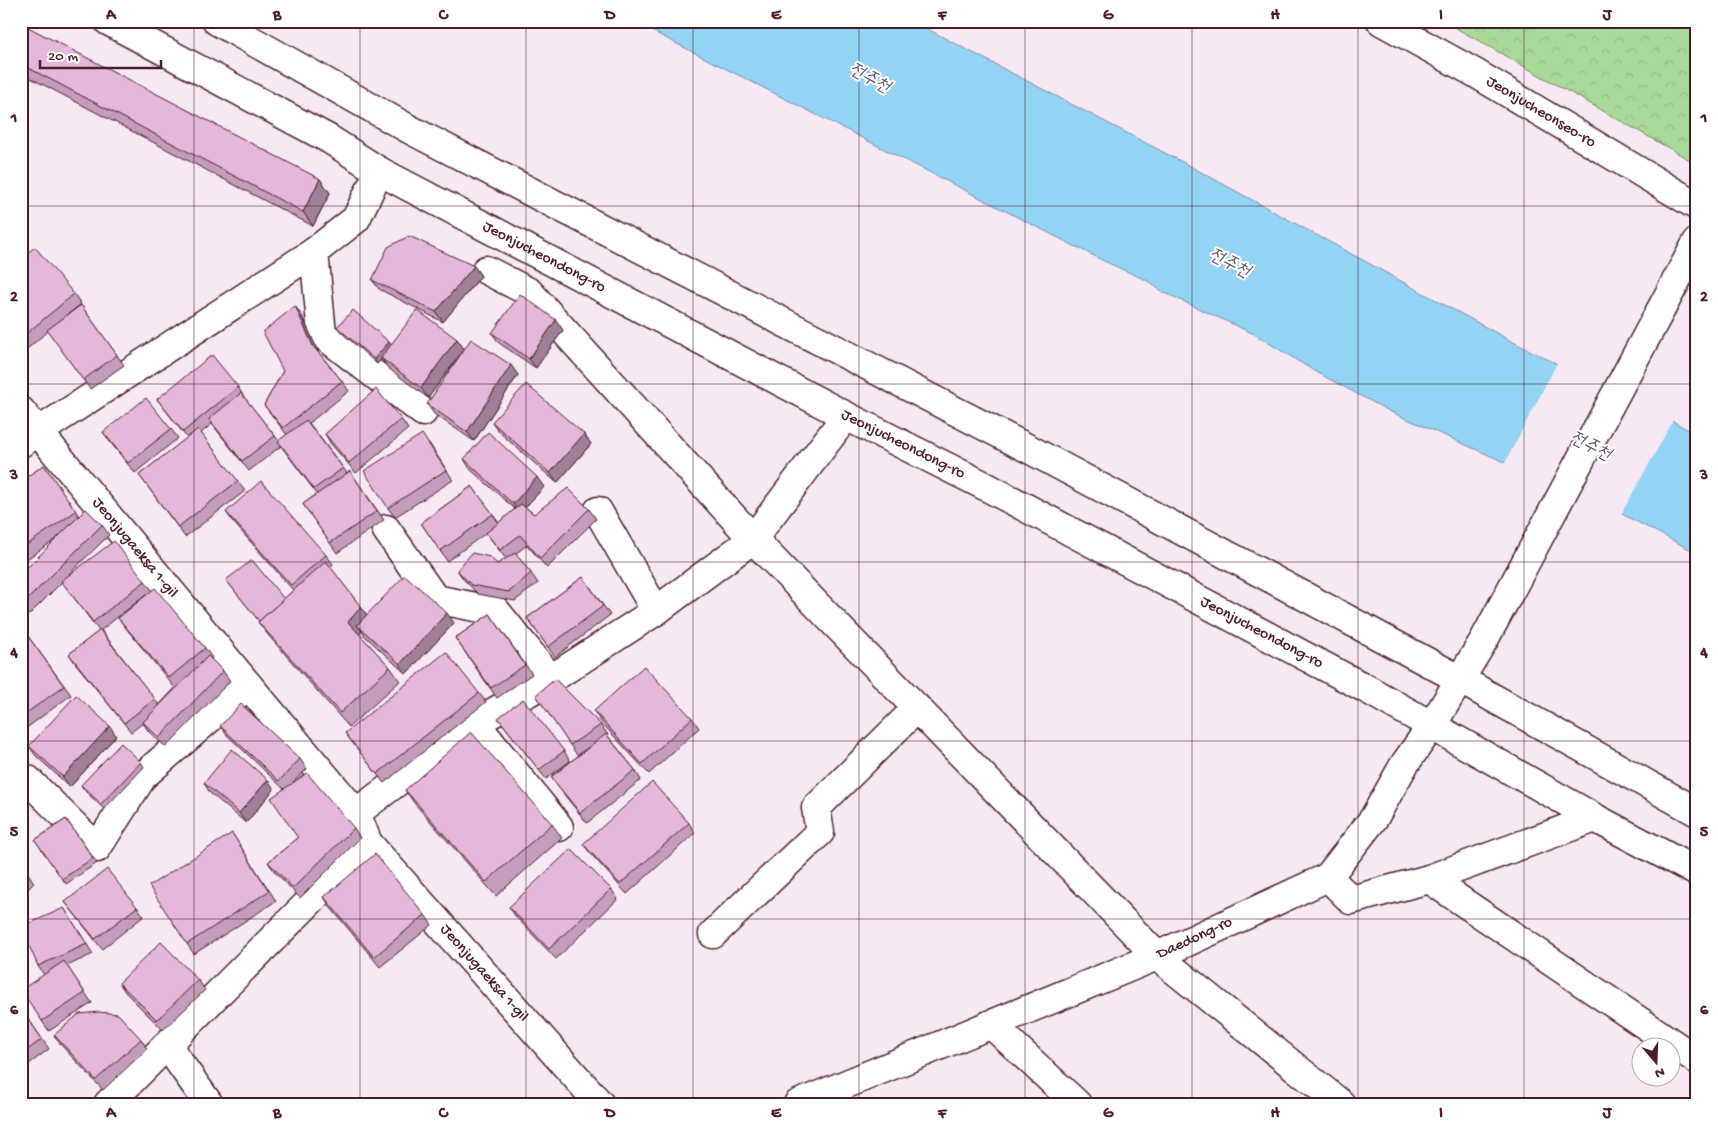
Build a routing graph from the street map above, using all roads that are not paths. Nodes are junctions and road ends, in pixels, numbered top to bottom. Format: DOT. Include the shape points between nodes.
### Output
graph roads {
  1 [pos="108,21"];
  2 [pos="217,21"];
  3 [pos="1381,21"];
  4 [pos="379,171"];
  5 [pos="1697,206"];
  6 [pos="1692,251"];
  7 [pos="314,252"];
  8 [pos="486,270"];
  9 [pos="21,410"];
  10 [pos="423,412"];
  11 [pos="846,416"];
  12 [pos="30,437"];
  13 [pos="598,511"];
  14 [pos="386,529"];
  15 [pos="753,539"];
  16 [pos="656,611"];
  17 [pos="551,679"];
  18 [pos="1461,680"];
  19 [pos="248,685"];
  20 [pos="917,708"];
  21 [pos="475,723"];
  22 [pos="1432,725"];
  23 [pos="21,776"];
  24 [pos="1697,812"];
  25 [pos="356,813"];
  26 [pos="1595,818"];
  27 [pos="559,827"];
  28 [pos="368,843"];
  29 [pos="1697,872"];
  30 [pos="1328,877"];
  31 [pos="1429,879"];
  32 [pos="713,934"];
  33 [pos="1158,956"];
  34 [pos="990,1024"];
  35 [pos="167,1045"];
  36 [pos="1697,1060"];
  37 [pos="108,1104"];
  38 [pos="209,1104"];
  39 [pos="600,1104"];
  40 [pos="798,1104"];
  41 [pos="1077,1104"];
  42 [pos="1340,1104"];
  1 -- 4 [label="street, Jeonjucheondong-ro" via="329,139"];
  2 -- 18 [label="street" via="409,129 897,379"];
  3 -- 5 [label="street, Jeonjucheonseo-ro" via="1475,73"];
  4 -- 7 [label="street" via="356,219"];
  4 -- 11 [label="street, Jeonjucheondong-ro"];
  6 -- 18 [label="street, Daedong-ro"];
  7 -- 10 [label="street" via="322,334"];
  7 -- 12 [label="street"];
  8 -- 15 [label="street" via="529,292"];
  9 -- 12 [label="street, Jeonjugaeksa 1-gil"];
  11 -- 15 [label="street"];
  11 -- 22 [label="street, Jeonjucheondong-ro" via="985,486"];
  12 -- 19 [label="street, Jeonjugaeksa 1-gil"];
  13 -- 16 [label="street"];
  14 -- 17 [label="street" via="435,599 496,612"];
  15 -- 16 [label="street"];
  15 -- 20 [label="street"];
  16 -- 17 [label="street"];
  17 -- 21 [label="street"];
  18 -- 22 [label="street, Daedong-ro"];
  18 -- 24 [label="street"];
  19 -- 23 [label="street" via="143,776 96,848"];
  19 -- 25 [label="street, Jeonjugaeksa 1-gil"];
  20 -- 32 [label="street" via="816,808 820,832"];
  20 -- 33 [label="street"];
  21 -- 25 [label="street"];
  21 -- 27 [label="street"];
  22 -- 26 [label="street, Jeonjucheondong-ro"];
  22 -- 30 [label="street, Daedong-ro" via="1404,765 1374,818"];
  25 -- 28 [label="street, Jeonjugaeksa 1-gil"];
  26 -- 29 [label="street, Jeonjucheondong-ro"];
  26 -- 31 [label="street"];
  28 -- 35 [label="street"];
  28 -- 39 [label="street, Jeonjugaeksa 1-gil"];
  30 -- 31 [label="street" via="1351,900"];
  30 -- 33 [label="street, Daedong-ro"];
  31 -- 36 [label="street"];
  33 -- 34 [label="street, Daedong-ro"];
  33 -- 42 [label="street"];
  34 -- 40 [label="street, Daedong-ro"];
  34 -- 41 [label="street"];
  35 -- 37 [label="street"];
  35 -- 38 [label="street"];
}
